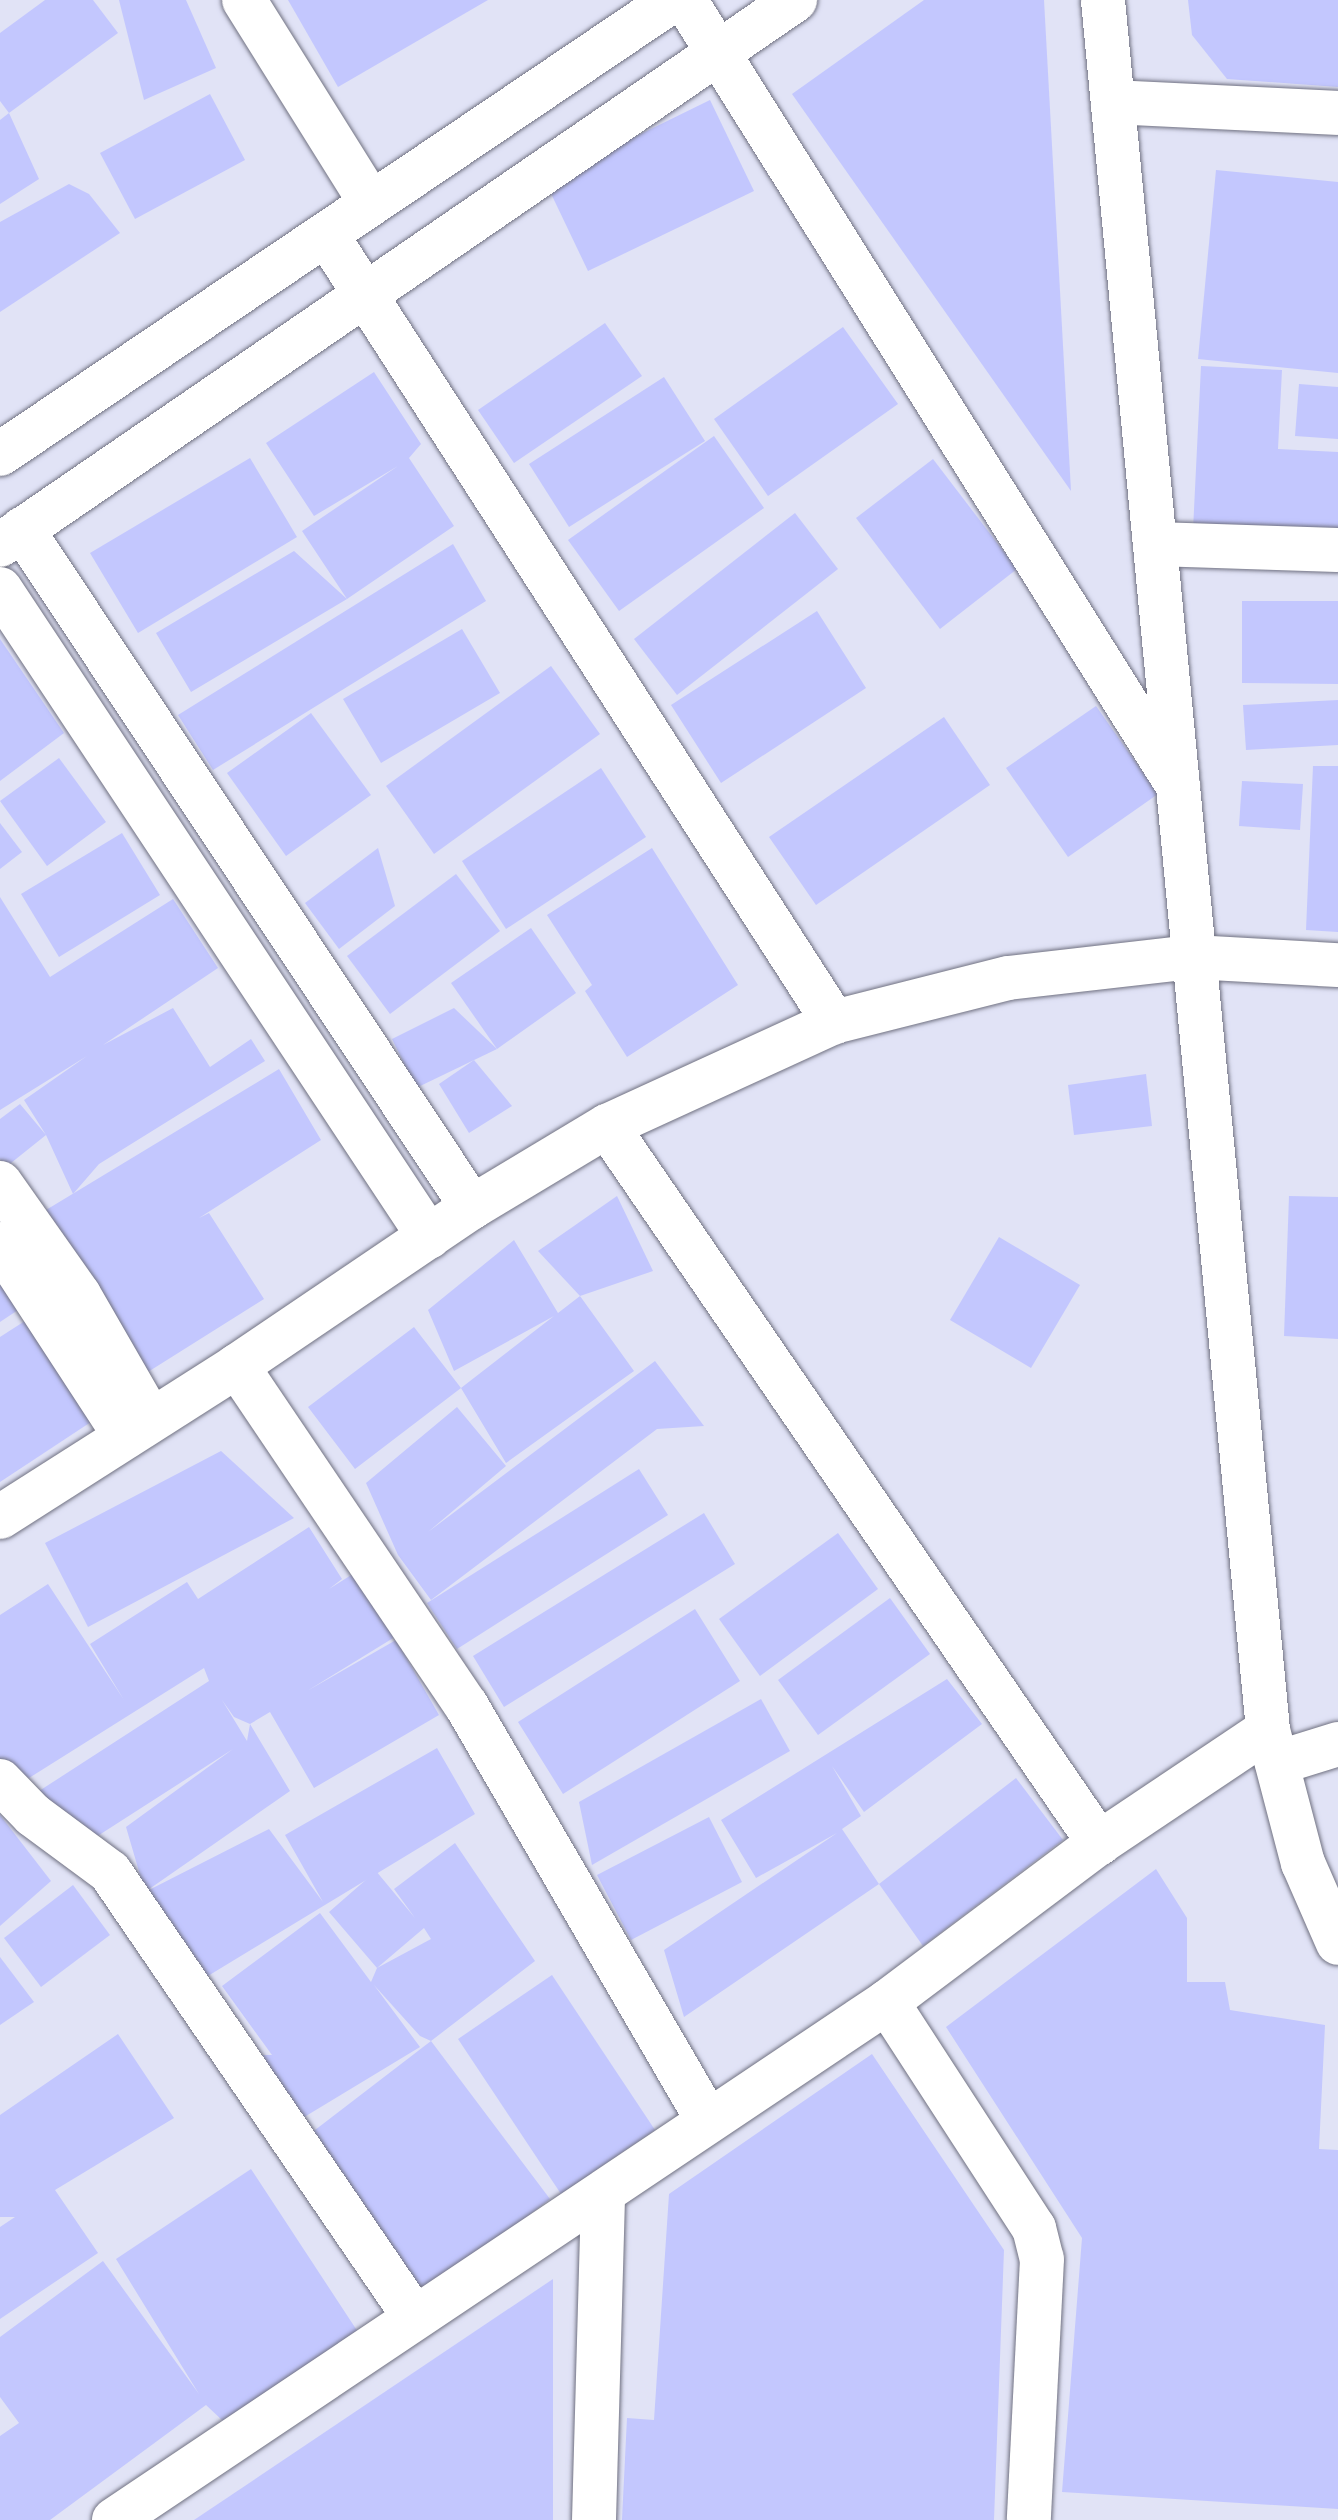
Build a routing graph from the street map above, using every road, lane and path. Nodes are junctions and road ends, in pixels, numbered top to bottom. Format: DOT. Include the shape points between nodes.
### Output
graph roads {
  1 [pos="244,0"];
  2 [pos="673,0"];
  3 [pos="685,0"];
  4 [pos="795,0"];
  5 [pos="1103,0"];
  6 [pos="719,51"];
  7 [pos="1113,102"];
  8 [pos="1338,113"];
  9 [pos="370,202"];
  10 [pos="326,234"];
  11 [pos="366,298"];
  12 [pos="3,444"];
  13 [pos="11,537"];
  14 [pos="1155,544"];
  15 [pos="1338,550"];
  16 [pos="0,589"];
  17 [pos="1183,795"];
  18 [pos="1193,957"];
  19 [pos="1338,965"];
  20 [pos="834,1022"];
  21 [pos="607,1126"];
  22 [pos="0,1183"];
  23 [pos="472,1207"];
  24 [pos="429,1237"];
  25 [pos="0,1244"];
  26 [pos="237,1366"];
  27 [pos="139,1428"];
  28 [pos="0,1517"];
  29 [pos="1338,1744"];
  30 [pos="1272,1747"];
  31 [pos="0,1781"];
  32 [pos="1099,1843"];
  33 [pos="1338,1943"];
  34 [pos="887,2002"];
  35 [pos="708,2120"];
  36 [pos="603,2194"];
  37 [pos="413,2315"];
  38 [pos="114,2520"];
  39 [pos="594,2520"];
  40 [pos="1029,2520"];
  1 -- 9 [label="street"];
  2 -- 9 [label="street"];
  3 -- 6 [label="street"];
  4 -- 6 [label="street"];
  5 -- 7 [label="street"];
  6 -- 11 [label="street"];
  6 -- 17 [label="street"];
  7 -- 8 [label="street"];
  7 -- 14 [label="street"];
  9 -- 10 [label="street"];
  10 -- 11 [label="street"];
  10 -- 12 [label="street"];
  11 -- 13 [label="street"];
  11 -- 20 [label="street"];
  13 -- 23 [label="street"];
  14 -- 15 [label="street"];
  14 -- 17 [label="street"];
  16 -- 24 [label="street"];
  17 -- 18 [label="street"];
  18 -- 19 [label="street"];
  18 -- 20 [label="street" via="1008,978"];
  18 -- 30 [label="street"];
  20 -- 21 [label="street"];
  21 -- 23 [label="street"];
  21 -- 32 [label="street"];
  22 -- 27 [label="street" via="79,1295"];
  23 -- 24 [label="street"];
  24 -- 26 [label="street"];
  25 -- 27 [label="street"];
  26 -- 27 [label="street"];
  26 -- 35 [label="street" via="466,1705"];
  27 -- 28 [label="street"];
  29 -- 30 [label="street"];
  30 -- 32 [label="street"];
  30 -- 33 [label="street" via="1303,1863"];
  31 -- 37 [label="street" via="33,1815 110,1872"];
  32 -- 34 [label="street"];
  34 -- 35 [label="street"];
  34 -- 40 [label="street" via="1034,2228 1042,2259"];
  35 -- 36 [label="street"];
  36 -- 37 [label="street"];
  36 -- 39 [label="street"];
  37 -- 38 [label="street"];
}
